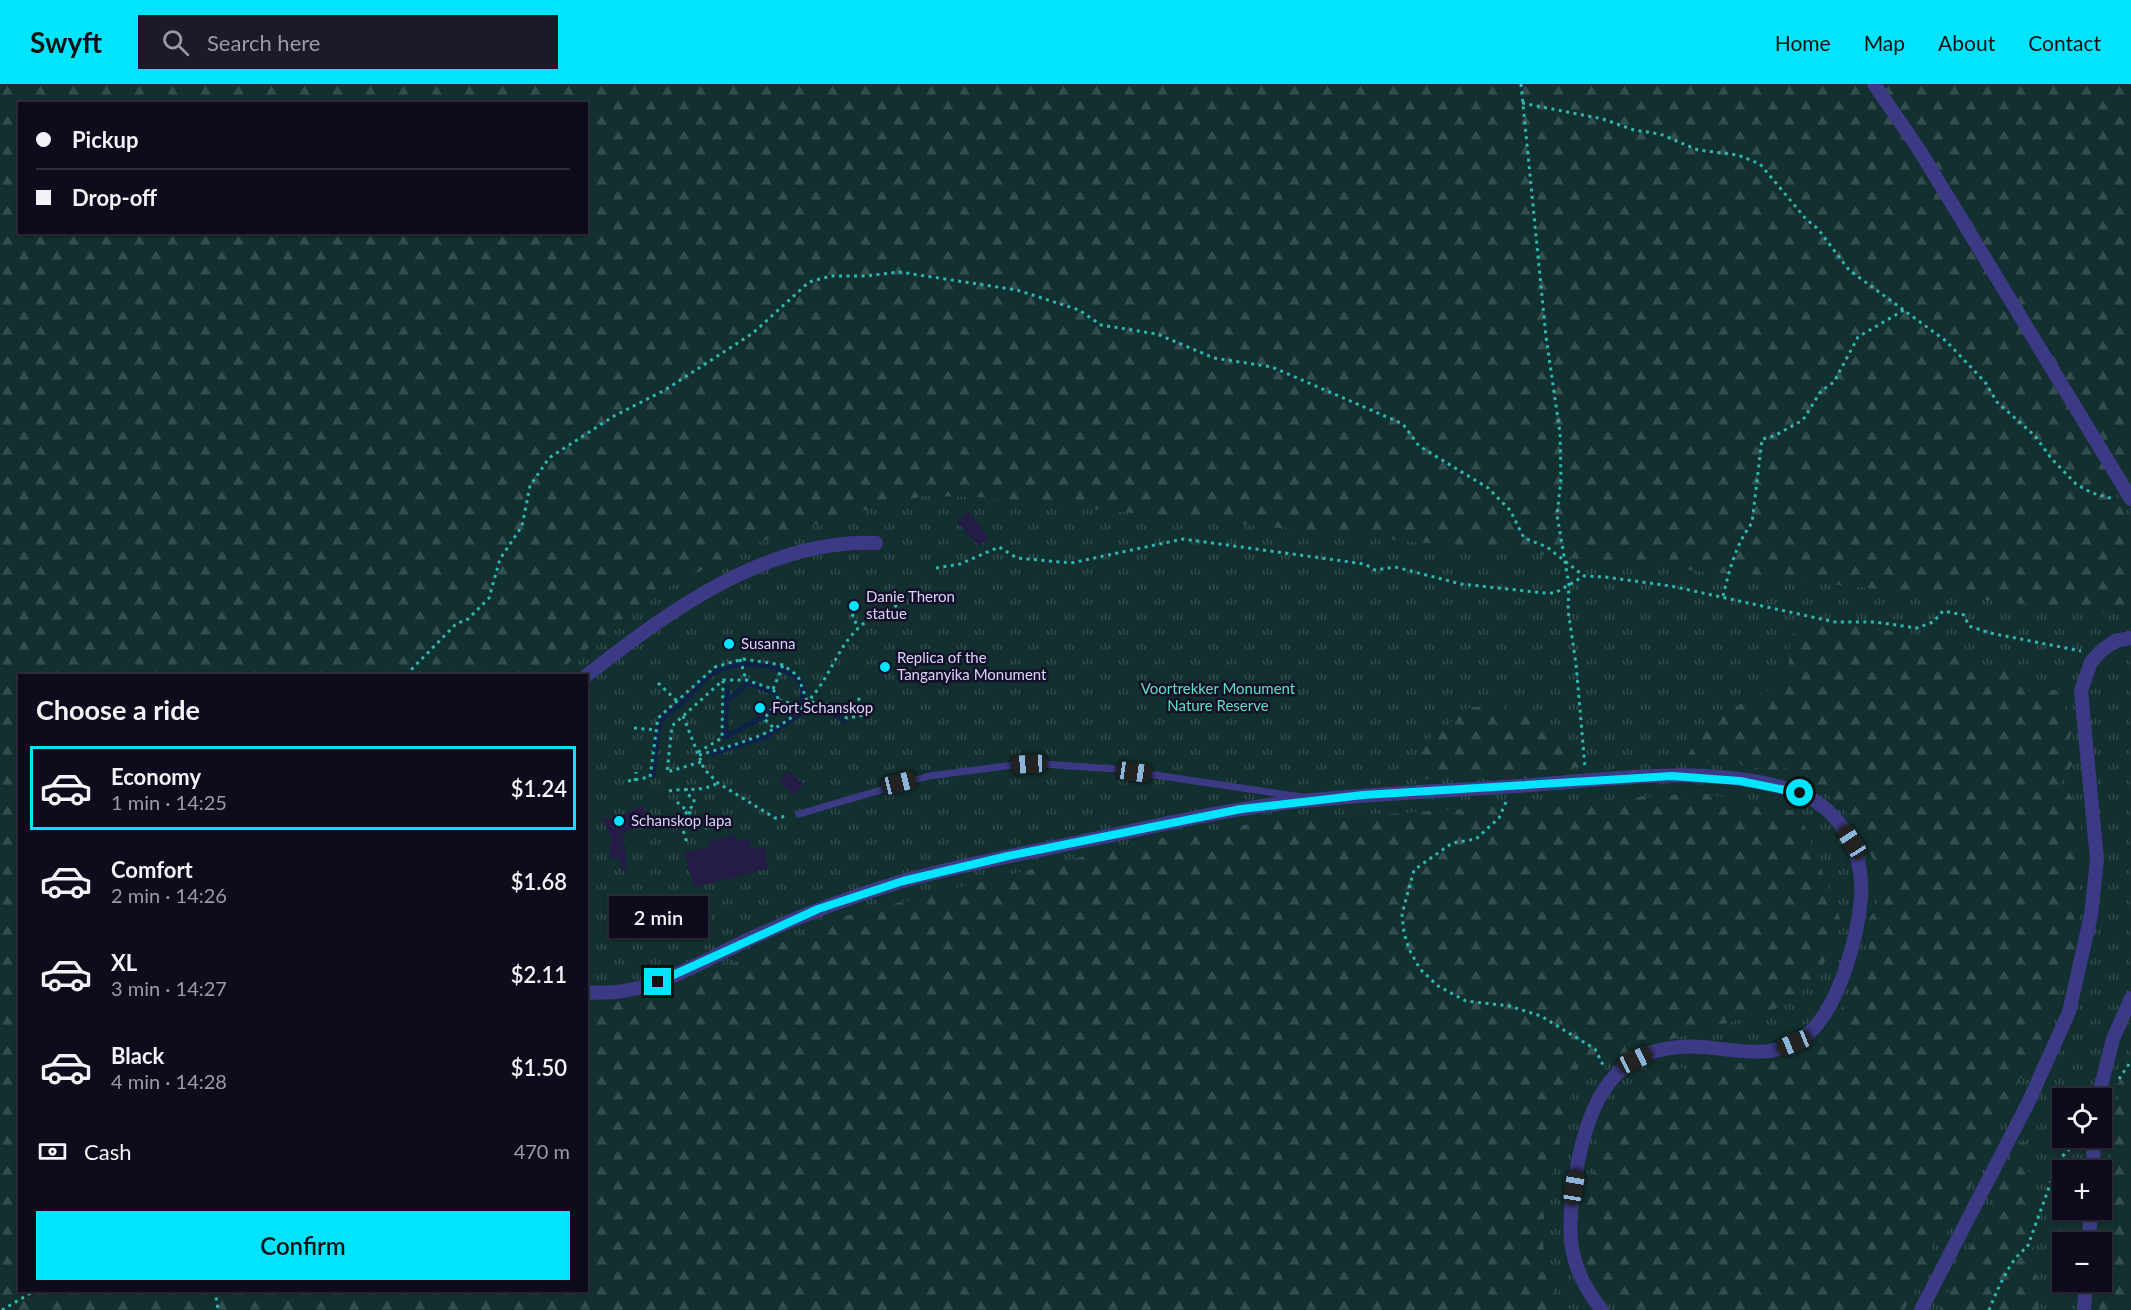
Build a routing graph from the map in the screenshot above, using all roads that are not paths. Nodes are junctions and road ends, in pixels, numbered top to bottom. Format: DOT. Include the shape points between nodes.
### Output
graph roads {
  1 [pos="1874,84"];
  2 [pos="2126,500"];
  3 [pos="876,543"];
  4 [pos="2131,638"];
  5 [pos="588,674"];
  6 [pos="1319,800"];
  7 [pos="799,814"];
  8 [pos="588,992"];
  9 [pos="2131,998"];
  10 [pos="2101,1088"];
  11 [pos="2085,1292"];
  12 [pos="1602,1310"];
  13 [pos="1921,1310"];
  14 [pos="2084,1310"];
  1 -- 2 [label="street" via="1920,152"];
  3 -- 5 [label="street" via="808,551 720,584 649,627"];
  4 -- 13 [label="street" via="2115,641 2101,651 2091,662 2081,692 2097,860 2091,915 2069,1012 2029,1101"];
  6 -- 7 [label="lane" via="1126,770 1054,763 929,776"];
  6 -- 8 [label="street" via="1189,819 914,878 818,909 658,982 620,993"];
  6 -- 12 [label="street" via="1701,776 1800,793 1817,802 1841,824 1852,842 1862,874 1861,900 1847,963 1832,1000 1809,1033 1776,1050 1758,1053 1675,1047 1653,1052 1613,1077 1596,1099 1586,1126 1569,1218 1572,1257 1587,1291"];
  9 -- 10 [label="street" via="2113,1039"];
  11 -- 14 [label="street"];
}
